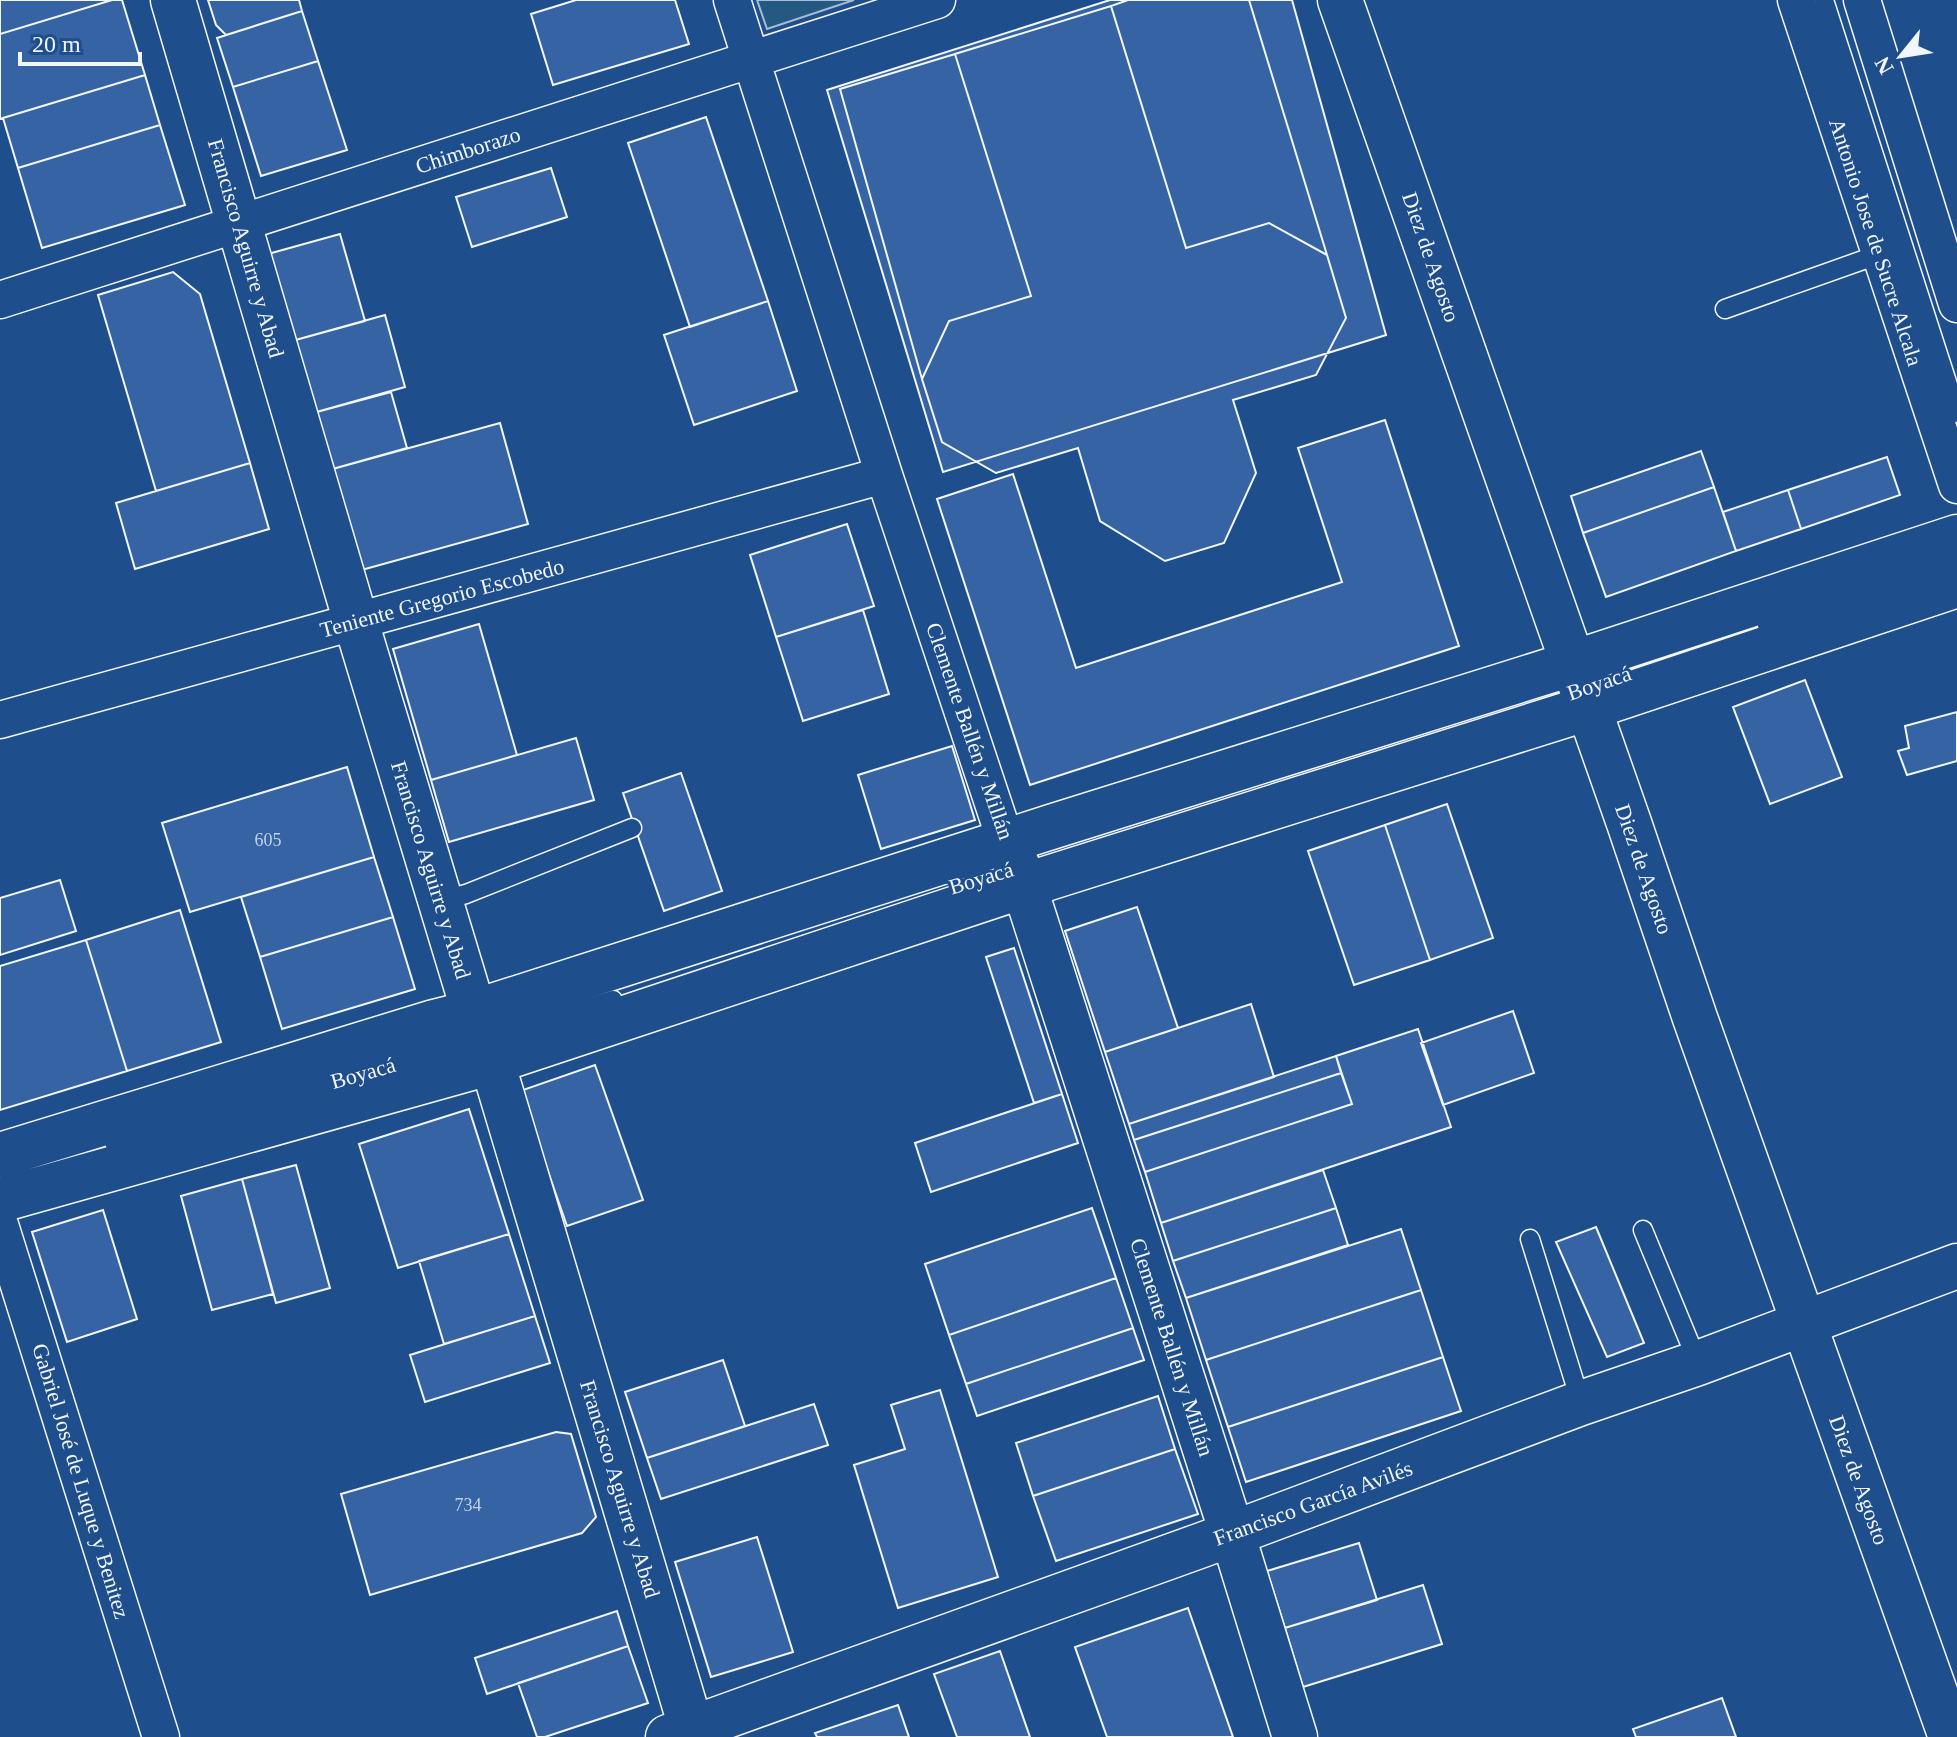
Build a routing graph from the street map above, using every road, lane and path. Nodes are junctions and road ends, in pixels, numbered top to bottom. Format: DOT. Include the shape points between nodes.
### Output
graph roads {
  1 [pos="173,0"];
  2 [pos="732,0"];
  3 [pos="937,0"];
  4 [pos="1340,0"];
  5 [pos="1796,0"];
  6 [pos="1824,0"];
  7 [pos="1862,0"];
  8 [pos="752,58"];
  9 [pos="238,224"];
  10 [pos="1880,254"];
  11 [pos="0,300"];
  12 [pos="1957,304"];
  13 [pos="1725,309"];
  14 [pos="1957,413"];
  15 [pos="884,475"];
  16 [pos="1957,485"];
  17 [pos="1957,537"];
  18 [pos="1957,561"];
  19 [pos="1957,585"];
  20 [pos="356,622"];
  21 [pos="1746,632"];
  22 [pos="1581,687"];
  23 [pos="0,720"];
  24 [pos="632,828"];
  25 [pos="1017,866"];
  26 [pos="440,901"];
  27 [pos="870,918"];
  28 [pos="710,971"];
  29 [pos="634,993"];
  30 [pos="483,1037"];
  31 [pos="91,1152"];
  32 [pos="0,1155"];
  33 [pos="0,1200"];
  34 [pos="0,1225"];
  35 [pos="1643,1230"];
  36 [pos="1530,1239"];
  37 [pos="1957,1266"];
  38 [pos="1803,1324"];
  39 [pos="1698,1363"];
  40 [pos="1581,1403"];
  41 [pos="1232,1533"];
  42 [pos="685,1734"];
  43 [pos="161,1737"];
  44 [pos="1295,1737"];
  45 [pos="1951,1737"];
  1 -- 9 [label="street, Francisco Aguirre y Abad"];
  2 -- 8 [label="street, Clemente Ballén y Millán"];
  3 -- 8 [label="street, Chimborazo"];
  4 -- 22 [label="street, Diez de Agosto"];
  5 -- 10 [label="street, Antonio Jose de Sucre Alcala"];
  6 -- 14 [label="lane, Antonio Jose de Sucre Alcala"];
  7 -- 12 [label="street"];
  8 -- 9 [label="street, Chimborazo"];
  8 -- 15 [label="street, Clemente Ballén y Millán"];
  9 -- 11 [label="street, Chimborazo"];
  9 -- 20 [label="street, Francisco Aguirre y Abad"];
  10 -- 13 [label="lane"];
  10 -- 16 [label="street, Antonio Jose de Sucre Alcala"];
  15 -- 20 [label="street, Teniente Gregorio Escobedo"];
  15 -- 25 [label="street, Clemente Ballén y Millán"];
  17 -- 22 [label="street, Boyacá" via="1789,594"];
  18 -- 21 [label="lane"];
  19 -- 22 [label="street, Boyacá"];
  20 -- 23 [label="street, Teniente Gregorio Escobedo"];
  20 -- 26 [label="street, Francisco Aguirre y Abad"];
  22 -- 25 [label="street, Boyacá"];
  22 -- 38 [label="street, Diez de Agosto"];
  24 -- 26 [label="lane"];
  25 -- 30 [label="street, Boyacá"];
  25 -- 41 [label="street, Clemente Ballén y Millán"];
  26 -- 30 [label="street, Francisco Aguirre y Abad"];
  27 -- 28 [label="lane"];
  29 -- 30 [label="lane, Boyacá"];
  30 -- 31 [label="lane, Boyacá"];
  30 -- 32 [label="street, Boyacá" via="434,1022"];
  30 -- 33 [label="street, Boyacá"];
  30 -- 42 [label="street, Francisco Aguirre y Abad"];
  34 -- 43 [label="street, Gabriel José de Luque y Benitez"];
  35 -- 39 [label="lane"];
  36 -- 40 [label="lane"];
  37 -- 38 [label="street, Francisco García Avilés"];
  38 -- 39 [label="street, Francisco García Avilés"];
  38 -- 45 [label="street, Diez de Agosto"];
  39 -- 40 [label="street, Francisco García Avilés"];
  40 -- 41 [label="street, Francisco García Avilés"];
  41 -- 42 [label="street, Francisco García Avilés"];
  41 -- 44 [label="street, Clemente Ballén y Millán"];
}
